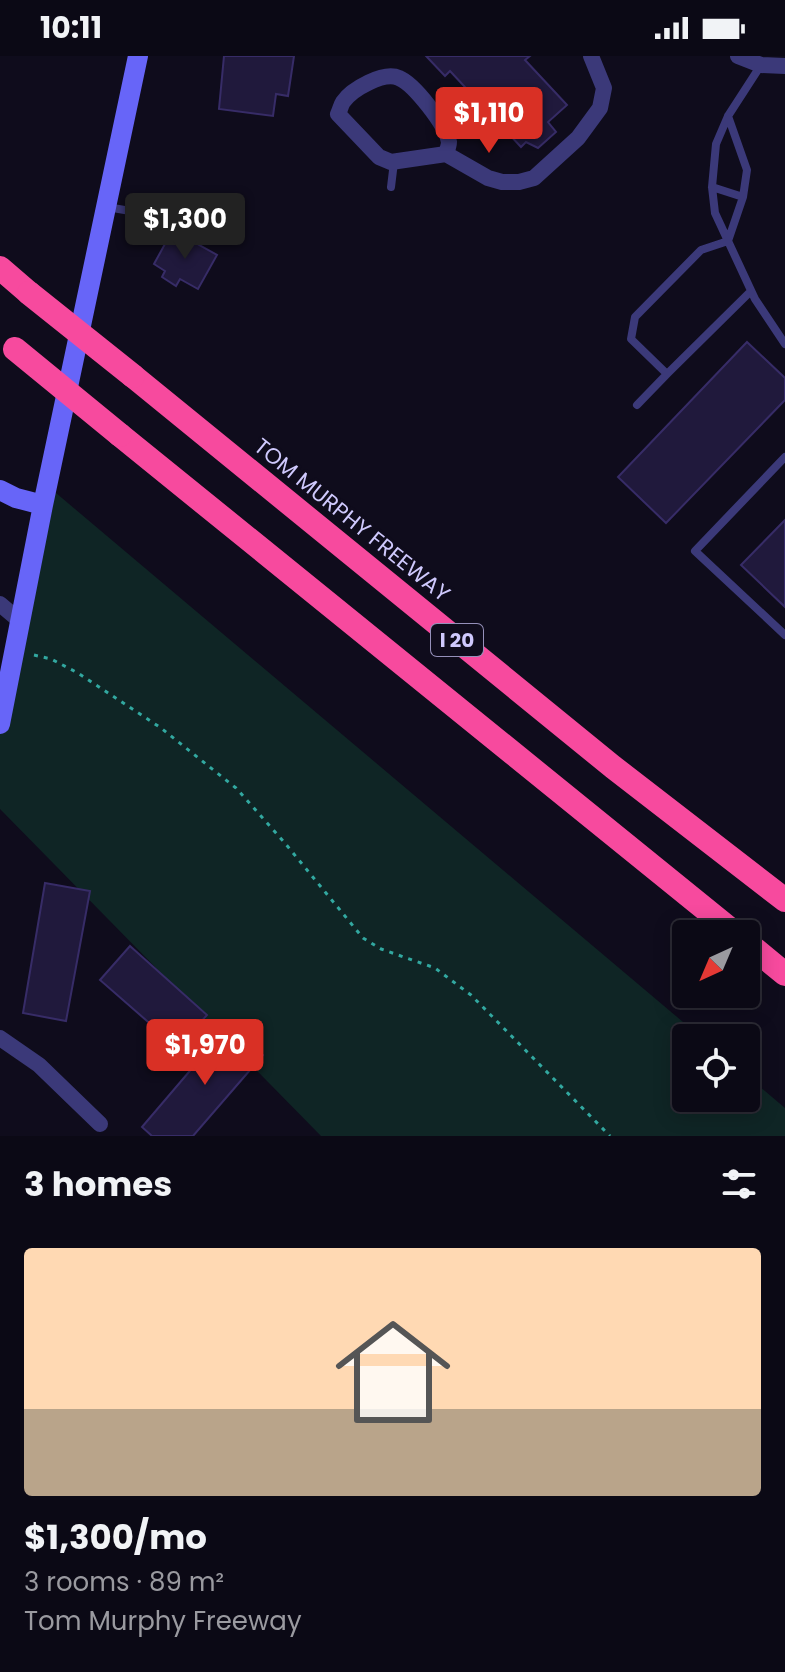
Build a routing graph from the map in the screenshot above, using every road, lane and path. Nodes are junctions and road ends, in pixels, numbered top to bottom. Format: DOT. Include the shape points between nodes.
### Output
graph roads {
  1 [pos="138,56"];
  2 [pos="591,56"];
  3 [pos="738,56"];
  4 [pos="761,65"];
  5 [pos="785,66"];
  6 [pos="728,116"];
  7 [pos="446,154"];
  8 [pos="394,161"];
  9 [pos="391,187"];
  10 [pos="712,187"];
  11 [pos="743,197"];
  12 [pos="106,207"];
  13 [pos="142,213"];
  14 [pos="728,241"];
  15 [pos="0,268"];
  16 [pos="751,291"];
  17 [pos="7,343"];
  18 [pos="785,344"];
  19 [pos="667,374"];
  20 [pos="637,405"];
  21 [pos="785,457"];
  22 [pos="0,490"];
  23 [pos="43,505"];
  24 [pos="0,604"];
  25 [pos="20,621"];
  26 [pos="785,635"];
  27 [pos="15,650"];
  28 [pos="0,724"];
  29 [pos="785,900"];
  30 [pos="719,920"];
  31 [pos="760,953"];
  32 [pos="785,974"];
  33 [pos="0,1038"];
  34 [pos="100,1124"];
  35 [pos="610,1136"];
  1 -- 12 [label="main road"];
  2 -- 7 [label="street" via="604,88 600,108 578,138 534,178 502,182"];
  3 -- 4 [label="street"];
  4 -- 5 [label="street"];
  4 -- 6 [label="lane"];
  6 -- 10 [label="lane" via="716,144"];
  6 -- 11 [label="lane" via="747,170"];
  7 -- 8 [label="street"];
  7 -- 8 [label="street" via="449,143 427,104 397,77 385,76 356,91 338,114 379,157"];
  8 -- 9 [label="lane"];
  10 -- 11 [label="lane"];
  10 -- 14 [label="lane" via="715,213"];
  11 -- 14 [label="lane"];
  12 -- 13 [label="lane"];
  12 -- 23 [label="main road"];
  14 -- 16 [label="lane"];
  14 -- 19 [label="lane" via="701,250 635,317 631,339"];
  15 -- 29 [label="highway, TOM MURPHY FREEWAY / I 20, bridge" via="613,767"];
  16 -- 18 [label="lane"];
  16 -- 19 [label="lane"];
  17 -- 30 [label="highway, I 20, bridge"];
  19 -- 20 [label="lane"];
  21 -- 26 [label="lane" via="695,551"];
  22 -- 23 [label="main road"];
  23 -- 25 [label="main road"];
  24 -- 25 [label="street"];
  25 -- 27 [label="main road"];
  27 -- 28 [label="main road"];
  27 -- 35 [label="path" via="78,673 161,728 236,788 363,938 435,968 471,995"];
  31 -- 32 [label="highway"];
  33 -- 34 [label="street" via="39,1065"];
}
